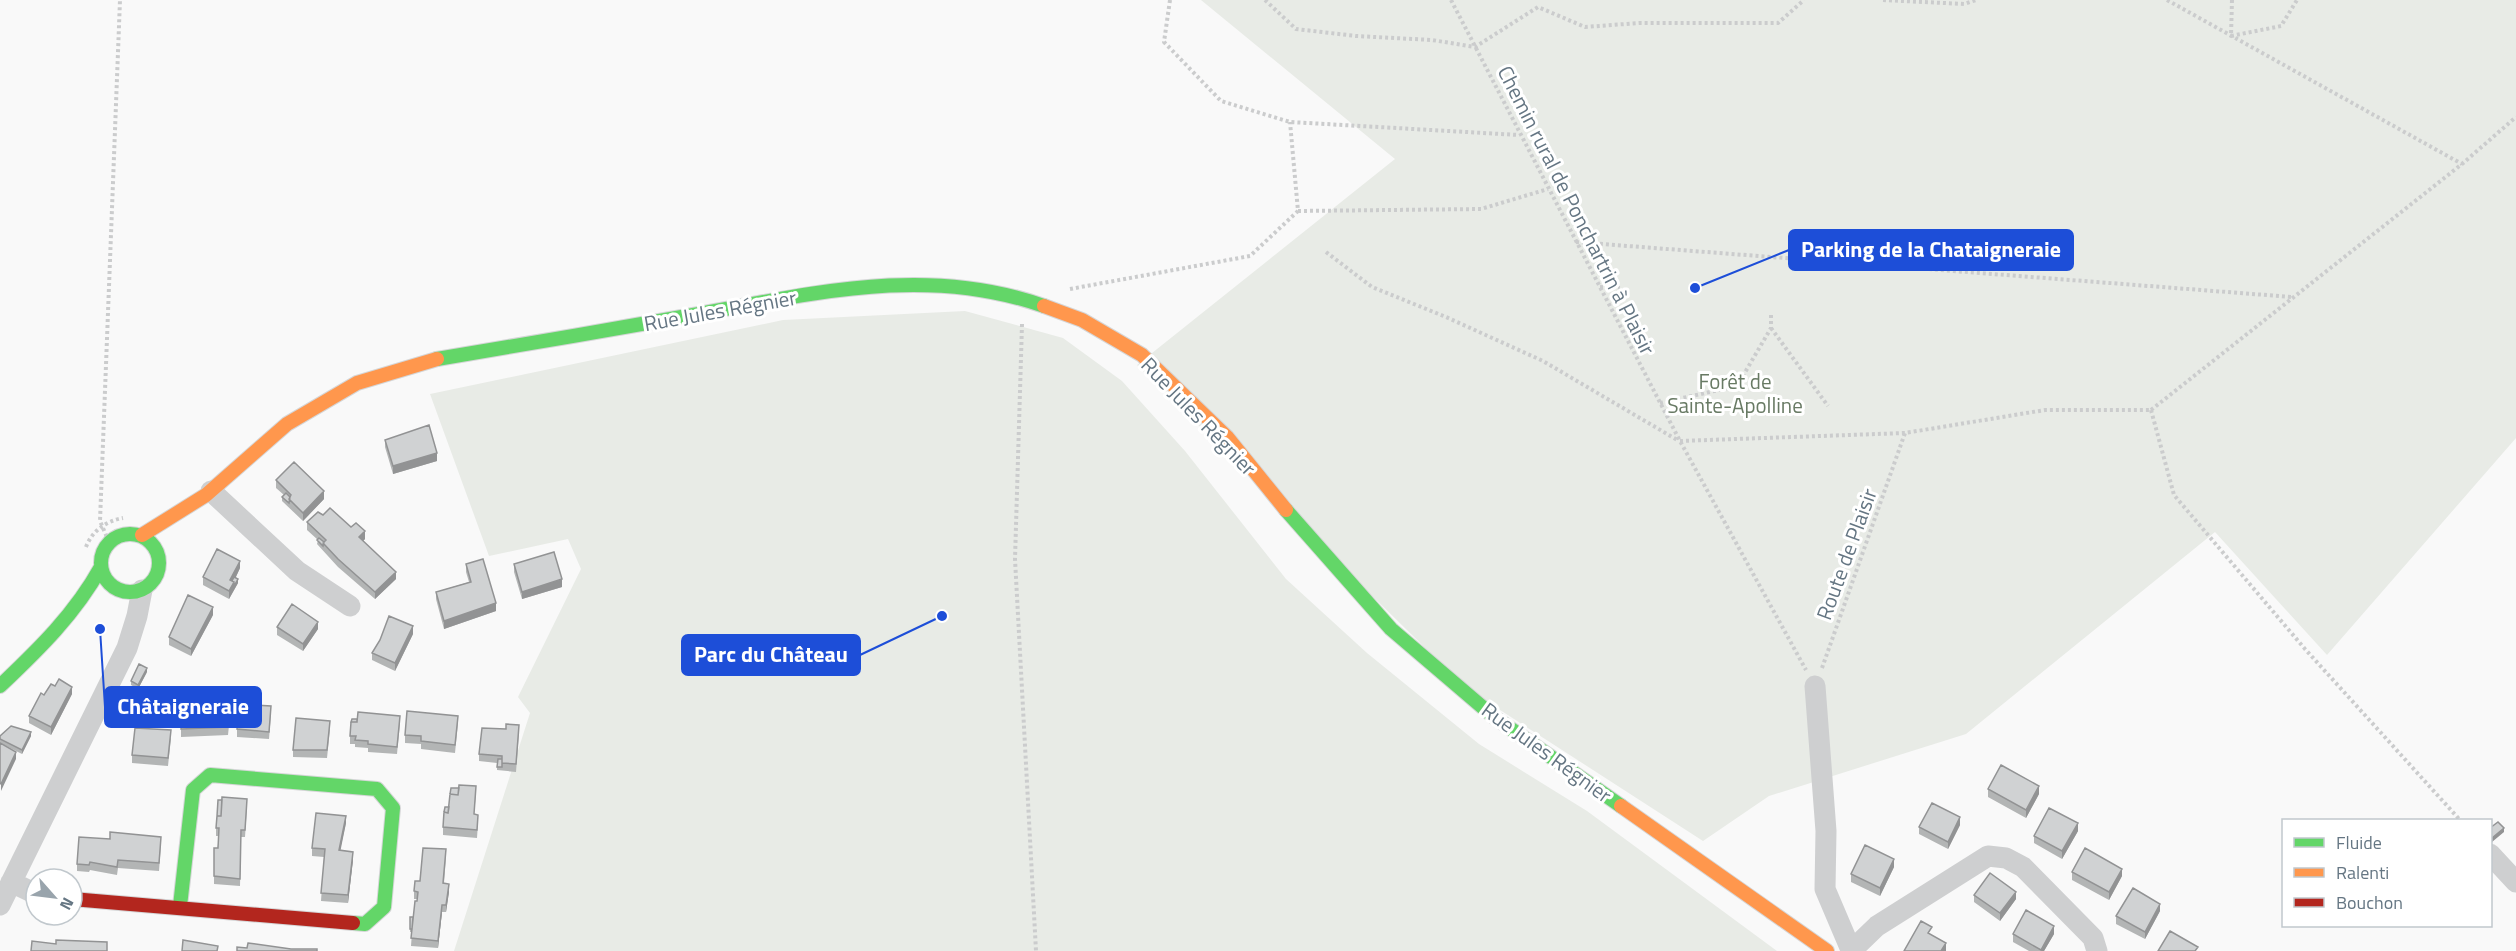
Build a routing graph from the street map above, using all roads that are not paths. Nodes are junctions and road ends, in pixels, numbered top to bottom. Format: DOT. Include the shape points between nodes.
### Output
graph roads {
  1 [pos="209,493"];
  2 [pos="190,522"];
  3 [pos="141,535"];
  4 [pos="171,544"];
  5 [pos="159,557"];
  6 [pos="101,567"];
  7 [pos="133,591"];
  8 [pos="106,602"];
  9 [pos="350,606"];
  10 [pos="84,619"];
  11 [pos="49,640"];
  12 [pos="0,686"];
  13 [pos="1815,686"];
  14 [pos="2492,856"];
  15 [pos="11,882"];
  16 [pos="2516,882"];
  17 [pos="24,888"];
  18 [pos="84,900"];
  19 [pos="0,905"];
  20 [pos="180,906"];
  21 [pos="1827,951"];
  22 [pos="1851,951"];
  23 [pos="2097,951"];
  1 -- 2 [label="street"];
  1 -- 3 [label="street"];
  1 -- 9 [label="street" via="297,571"];
  1 -- 21 [label="street, Rue Jules Régnier" via="287,424 357,383 434,360 858,286 952,285 1023,299 1082,320 1142,355 1227,437 1318,549 1391,629 1494,717"];
  3 -- 5 [label="street" via="150,541"];
  3 -- 6 [label="street" via="124,534 109,542"];
  4 -- 5 [label="street"];
  5 -- 7 [label="street" via="156,576"];
  6 -- 7 [label="street" via="109,583"];
  6 -- 11 [label="street" via="86,594"];
  7 -- 8 [label="street"];
  7 -- 15 [label="street" via="137,616 127,648"];
  10 -- 11 [label="street"];
  11 -- 12 [label="street"];
  13 -- 22 [label="street" via="1826,831 1824,889"];
  14 -- 16 [label="street"];
  15 -- 17 [label="street"];
  15 -- 19 [label="street"];
  18 -- 20 [label="street"];
  20 -- 20 [label="street" via="365,924 384,907 393,808 377,789 210,775 193,790"];
  22 -- 23 [label="street" via="1877,926 1988,856 2006,858 2023,867 2093,938"];
}
